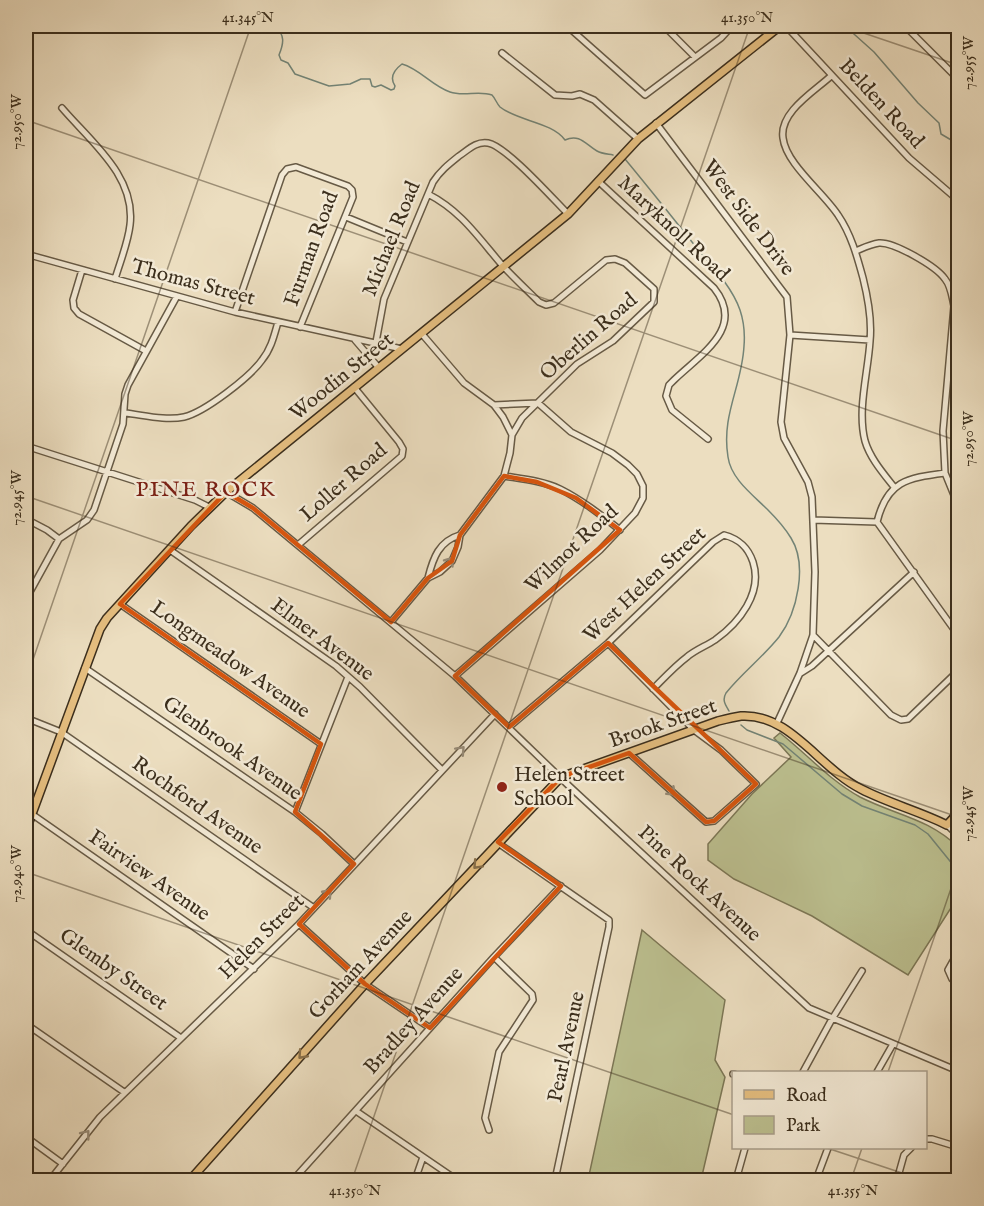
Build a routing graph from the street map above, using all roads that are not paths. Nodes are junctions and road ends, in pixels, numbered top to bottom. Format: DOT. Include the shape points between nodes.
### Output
graph roads {
  1 [pos="567,26"];
  2 [pos="664,26"];
  3 [pos="732,26"];
  4 [pos="780,26"];
  5 [pos="786,26"];
  6 [pos="905,26"];
  7 [pos="502,52"];
  8 [pos="695,57"];
  9 [pos="831,76"];
  10 [pos="958,79"];
  11 [pos="62,108"];
  12 [pos="656,123"];
  13 [pos="638,139"];
  14 [pos="598,181"];
  15 [pos="428,194"];
  16 [pos="958,200"];
  17 [pos="568,214"];
  18 [pos="346,217"];
  19 [pos="407,242"];
  20 [pos="856,250"];
  21 [pos="26,254"];
  22 [pos="504,267"];
  23 [pos="82,270"];
  24 [pos="115,279"];
  25 [pos="177,296"];
  26 [pos="235,312"];
  27 [pos="956,320"];
  28 [pos="278,322"];
  29 [pos="300,327"];
  30 [pos="422,334"];
  31 [pos="790,335"];
  32 [pos="354,339"];
  33 [pos="870,340"];
  34 [pos="376,342"];
  35 [pos="402,349"];
  36 [pos="146,351"];
  37 [pos="379,368"];
  38 [pos="354,387"];
  39 [pos="538,403"];
  40 [pos="494,405"];
  41 [pos="124,413"];
  42 [pos="512,435"];
  43 [pos="708,439"];
  44 [pos="26,446"];
  45 [pos="107,472"];
  46 [pos="945,473"];
  47 [pos="504,476"];
  48 [pos="894,487"];
  49 [pos="226,492"];
  50 [pos="958,505"];
  51 [pos="209,507"];
  52 [pos="26,519"];
  53 [pos="813,520"];
  54 [pos="877,522"];
  55 [pos="620,530"];
  56 [pos="460,535"];
  57 [pos="59,539"];
  58 [pos="298,544"];
  59 [pos="170,550"];
  60 [pos="914,572"];
  61 [pos="428,578"];
  62 [pos="26,599"];
  63 [pos="120,604"];
  64 [pos="391,622"];
  65 [pos="813,635"];
  66 [pos="958,635"];
  67 [pos="608,643"];
  68 [pos="828,649"];
  69 [pos="85,668"];
  70 [pos="958,671"];
  71 [pos="800,673"];
  72 [pos="455,676"];
  73 [pos="348,677"];
  74 [pos="653,688"];
  75 [pos="495,714"];
  76 [pos="26,718"];
  77 [pos="777,723"];
  78 [pos="509,728"];
  79 [pos="694,730"];
  80 [pos="61,732"];
  81 [pos="321,744"];
  82 [pos="629,753"];
  83 [pos="442,770"];
  84 [pos="561,777"];
  85 [pos="28,811"];
  86 [pos="295,812"];
  87 [pos="958,813"];
  88 [pos="947,825"];
  89 [pos="26,830"];
  90 [pos="958,835"];
  91 [pos="498,843"];
  92 [pos="354,864"];
  93 [pos="561,886"];
  94 [pos="314,908"];
  95 [pos="299,924"];
  96 [pos="26,930"];
  97 [pos="494,957"];
  98 [pos="958,958"];
  99 [pos="254,969"];
  100 [pos="862,971"];
  101 [pos="958,983"];
  102 [pos="365,984"];
  103 [pos="832,1019"];
  104 [pos="26,1024"];
  105 [pos="430,1028"];
  106 [pos="181,1038"];
  107 [pos="893,1044"];
  108 [pos="804,1071"];
  109 [pos="879,1071"];
  110 [pos="958,1071"];
  111 [pos="124,1092"];
  112 [pos="356,1111"];
  113 [pos="489,1130"];
  114 [pos="26,1137"];
  115 [pos="929,1139"];
  116 [pos="958,1147"];
  117 [pos="745,1149"];
  118 [pos="828,1149"];
  119 [pos="904,1149"];
  120 [pos="910,1149"];
  121 [pos="904,1155"];
  122 [pos="423,1157"];
  123 [pos="63,1164"];
  124 [pos="50,1180"];
  125 [pos="190,1180"];
  126 [pos="294,1180"];
  127 [pos="415,1180"];
  128 [pos="457,1180"];
  129 [pos="555,1180"];
  130 [pos="736,1180"];
  131 [pos="816,1180"];
  132 [pos="897,1180"];
  1 -- 8 [label="street" via="645,95"];
  2 -- 8 [label="street"];
  3 -- 8 [label="street"];
  4 -- 12 [label="main road, Woodin Street"];
  5 -- 9 [label="street, Belden Road"];
  6 -- 10 [label="street"];
  7 -- 13 [label="street" via="555,94 580,94 594,100"];
  9 -- 16 [label="street, Belden Road" via="909,158"];
  9 -- 20 [label="street" via="792,111 782,136 796,164 838,215"];
  11 -- 24 [label="street" via="117,171 126,188 130,226"];
  12 -- 13 [label="main road, Woodin Street"];
  12 -- 31 [label="street, West Side Drive" via="787,297"];
  13 -- 14 [label="main road, Woodin Street"];
  14 -- 17 [label="main road, Woodin Street"];
  14 -- 43 [label="street, Maryknoll Road" via="714,288 726,308 721,334 669,385 666,396 672,410"];
  15 -- 17 [label="street, Michael Road" via="445,167 475,145 486,143 497,146"];
  15 -- 19 [label="street, Michael Road"];
  15 -- 22 [label="street, Oberlin Road" via="454,210"];
  17 -- 22 [label="main road, Woodin Street"];
  18 -- 19 [label="street"];
  18 -- 26 [label="street, Furman Road" via="353,197 348,186 296,166 284,171"];
  18 -- 29 [label="street, Furman Road"];
  19 -- 34 [label="street, Michael Road" via="384,299"];
  20 -- 27 [label="street" via="888,244 934,268 951,291"];
  20 -- 33 [label="street" via="869,310"];
  21 -- 23 [label="street, Thomas Street"];
  22 -- 30 [label="main road, Woodin Street"];
  22 -- 39 [label="street, Oberlin Road" via="539,302 546,304 554,303 606,260 625,263 654,289 654,303 613,341 577,364"];
  23 -- 24 [label="street, Thomas Street"];
  23 -- 36 [label="street" via="74,308"];
  24 -- 25 [label="street, Thomas Street"];
  25 -- 26 [label="street, Thomas Street"];
  25 -- 36 [label="street"];
  26 -- 28 [label="street, Thomas Street"];
  27 -- 46 [label="street" via="943,431"];
  28 -- 29 [label="street, Thomas Street"];
  28 -- 41 [label="street" via="261,362 198,412 168,418"];
  29 -- 32 [label="street, Thomas Street"];
  30 -- 35 [label="main road, Woodin Street"];
  30 -- 40 [label="street" via="464,383"];
  31 -- 33 [label="street"];
  31 -- 53 [label="street, West Side Drive" via="781,422 784,438 808,482"];
  32 -- 34 [label="street, Thomas Street"];
  32 -- 37 [label="street"];
  33 -- 48 [label="street" via="862,426 872,456"];
  34 -- 35 [label="street, Thomas Street"];
  35 -- 37 [label="main road, Woodin Street"];
  36 -- 41 [label="street" via="125,394"];
  37 -- 38 [label="main road, Woodin Street"];
  38 -- 49 [label="main road, Woodin Street"];
  38 -- 58 [label="street, Loller Road" via="399,442 402,456"];
  39 -- 40 [label="street"];
  39 -- 42 [label="street, Oberlin Road"];
  39 -- 55 [label="street, Wilmot Road" via="571,432 612,453 638,474 643,498"];
  40 -- 42 [label="street"];
  41 -- 45 [label="street"];
  42 -- 47 [label="street, Oberlin Road"];
  44 -- 45 [label="street"];
  45 -- 51 [label="street"];
  45 -- 57 [label="street" via="91,516"];
  46 -- 48 [label="street"];
  46 -- 50 [label="street"];
  47 -- 55 [label="street" via="559,489"];
  47 -- 56 [label="street, Oberlin Road"];
  48 -- 54 [label="street"];
  49 -- 51 [label="main road, Woodin Street"];
  49 -- 58 [label="street, Pine Rock Avenue"];
  51 -- 59 [label="main road, Woodin Street"];
  52 -- 57 [label="street"];
  53 -- 54 [label="street"];
  53 -- 65 [label="street, West Side Drive"];
  54 -- 60 [label="street"];
  55 -- 72 [label="street, Wilmot Road"];
  61 -- 56 [label="street, Oberlin Road, one-way" via="452,561"];
  56 -- 61 [label="street, Oberlin Road" via="439,548"];
  57 -- 62 [label="street"];
  58 -- 64 [label="street, Pine Rock Avenue"];
  59 -- 63 [label="main road, Woodin Street"];
  59 -- 73 [label="street, Elmer Avenue"];
  60 -- 66 [label="street"];
  60 -- 68 [label="street"];
  61 -- 64 [label="street, Oberlin Road"];
  63 -- 69 [label="main road, Woodin Street" via="100,629"];
  63 -- 81 [label="street, Longmeadow Avenue"];
  64 -- 72 [label="street, Pine Rock Avenue"];
  65 -- 68 [label="street"];
  65 -- 71 [label="street, West Side Drive"];
  67 -- 74 [label="street"];
  67 -- 74 [label="street, West Helen Street" via="713,542 724,535 743,544 756,571 746,610 734,624 687,656"];
  67 -- 78 [label="street, West Helen Street"];
  68 -- 70 [label="street" via="891,715 901,720 908,719"];
  68 -- 71 [label="street"];
  69 -- 80 [label="main road, Woodin Street"];
  69 -- 86 [label="street, Glenbrook Avenue"];
  71 -- 77 [label="street, West Side Drive"];
  72 -- 75 [label="street, Pine Rock Avenue"];
  73 -- 81 [label="street"];
  73 -- 83 [label="street, Elmer Avenue"];
  74 -- 79 [label="street"];
  75 -- 78 [label="street, Pine Rock Avenue"];
  83 -- 75 [label="street, Helen Street, one-way"];
  76 -- 80 [label="street, Rochford Avenue"];
  77 -- 79 [label="main road, Brook Street" via="741,716"];
  77 -- 88 [label="main road, Brook Street" via="840,777 860,789"];
  78 -- 84 [label="street, Pine Rock Avenue"];
  79 -- 82 [label="main road, Brook Street"];
  82 -- 79 [label="street, one-way" via="706,822 714,821 756,784"];
  80 -- 85 [label="main road, Woodin Street"];
  80 -- 94 [label="street, Rochford Avenue"];
  81 -- 86 [label="street"];
  82 -- 84 [label="main road, Brook Street"];
  83 -- 92 [label="street, Helen Street"];
  84 -- 91 [label="main road, Gorham Avenue"];
  84 -- 103 [label="street, Pine Rock Avenue" via="800,1001"];
  85 -- 89 [label="main road, Woodin Street"];
  85 -- 99 [label="street, Fairview Avenue"];
  86 -- 92 [label="street, Glenbrook Avenue"];
  87 -- 88 [label="main road"];
  88 -- 90 [label="street, Brook Street"];
  91 -- 93 [label="street"];
  91 -- 102 [label="main road, Gorham Avenue, one-way"];
  94 -- 92 [label="street, Helen Street, one-way"];
  93 -- 97 [label="street, Bradley Avenue"];
  93 -- 129 [label="street, Pearl Avenue" via="609,920 609,927"];
  94 -- 95 [label="street, Helen Street"];
  95 -- 99 [label="street, Helen Street"];
  95 -- 102 [label="street"];
  96 -- 106 [label="street, Glemby Street"];
  97 -- 105 [label="street, Bradley Avenue"];
  97 -- 113 [label="street" via="532,994 533,1000 499,1052 485,1118"];
  98 -- 101 [label="street" via="948,970 951,979"];
  99 -- 106 [label="street, Helen Street"];
  100 -- 103 [label="street"];
  102 -- 105 [label="street"];
  102 -- 125 [label="main road, Gorham Avenue, one-way"];
  103 -- 107 [label="street, Pine Rock Avenue"];
  103 -- 108 [label="street"];
  104 -- 111 [label="street"];
  105 -- 112 [label="street, Bradley Avenue"];
  106 -- 111 [label="street, Helen Street"];
  107 -- 109 [label="street"];
  107 -- 110 [label="street, Pine Rock Avenue"];
  123 -- 111 [label="street, Helen Street, one-way"];
  112 -- 122 [label="street"];
  112 -- 126 [label="street, Bradley Avenue"];
  114 -- 123 [label="street"];
  115 -- 116 [label="street"];
  117 -- 130 [label="street"];
  118 -- 131 [label="street"];
  119 -- 121 [label="street"];
  120 -- 121 [label="street"];
  121 -- 132 [label="street"];
  122 -- 127 [label="street"];
  122 -- 128 [label="street"];
  123 -- 124 [label="street, Helen Street"];
}
